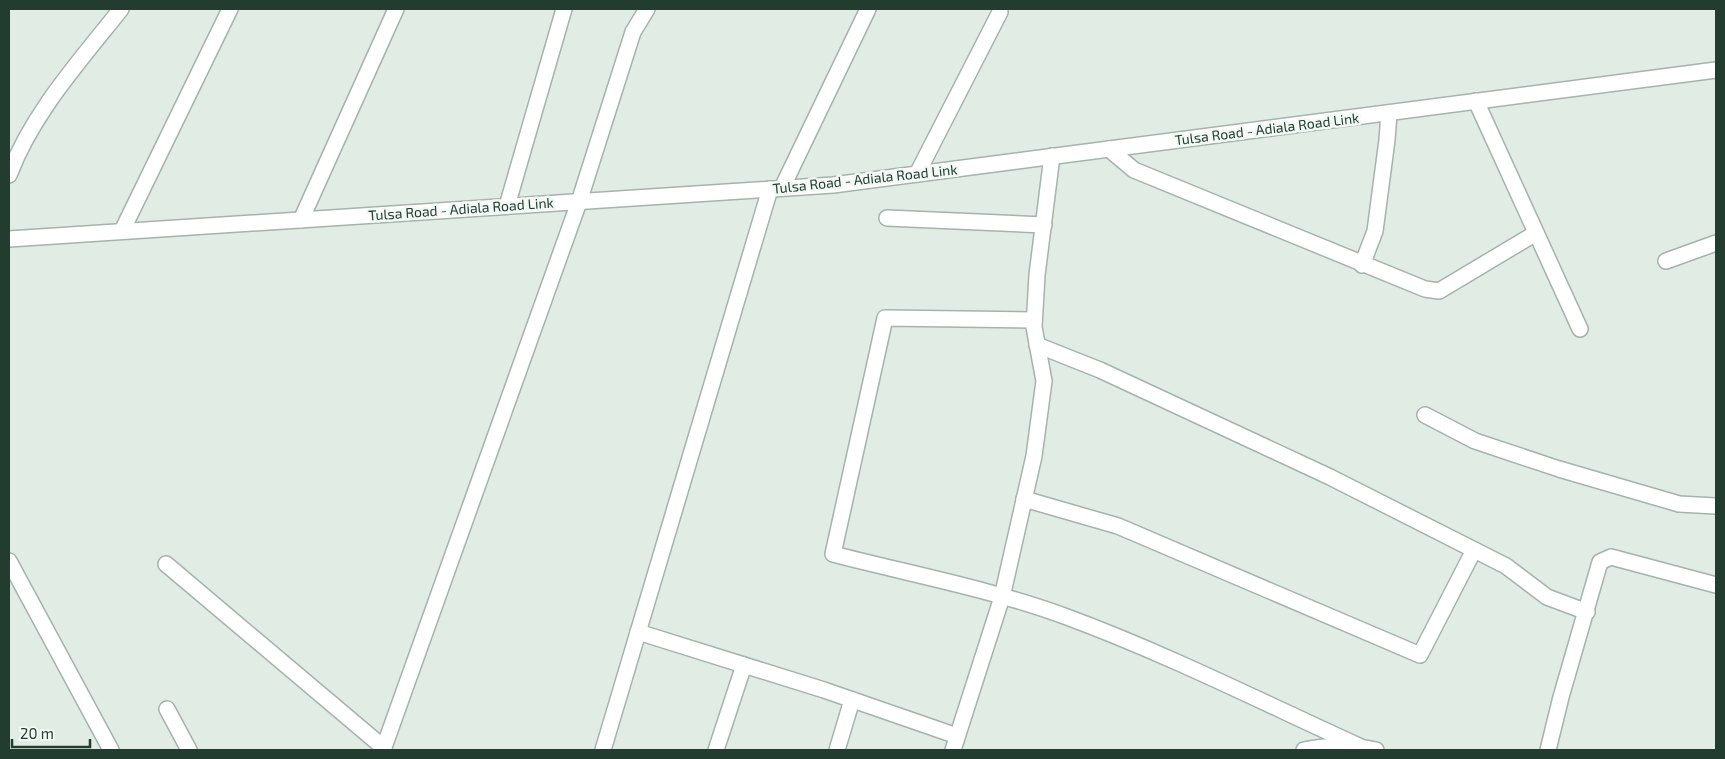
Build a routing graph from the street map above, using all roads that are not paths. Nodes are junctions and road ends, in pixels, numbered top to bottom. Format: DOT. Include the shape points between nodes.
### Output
graph roads {
  1 [pos="121,9"];
  2 [pos="230,9"];
  3 [pos="396,9"];
  4 [pos="564,9"];
  5 [pos="646,9"];
  6 [pos="868,9"];
  7 [pos="1000,12"];
  8 [pos="1716,70"];
  9 [pos="1476,101"];
  10 [pos="1388,113"];
  11 [pos="1109,149"];
  12 [pos="1052,156"];
  13 [pos="917,174"];
  14 [pos="9,175"];
  15 [pos="776,189"];
  16 [pos="579,202"];
  17 [pos="506,206"];
  18 [pos="887,218"];
  19 [pos="301,220"];
  20 [pos="1044,225"];
  21 [pos="122,231"];
  22 [pos="1536,233"];
  23 [pos="9,239"];
  24 [pos="1716,243"];
  25 [pos="1666,261"];
  26 [pos="1362,265"];
  27 [pos="1034,320"];
  28 [pos="1580,329"];
  29 [pos="1037,344"];
  30 [pos="1425,415"];
  31 [pos="1024,499"];
  32 [pos="1716,506"];
  33 [pos="1474,550"];
  34 [pos="9,561"];
  35 [pos="166,564"];
  36 [pos="1716,585"];
  37 [pos="1002,597"];
  38 [pos="1587,612"];
  39 [pos="638,632"];
  40 [pos="744,665"];
  41 [pos="852,700"];
  42 [pos="167,709"];
  43 [pos="955,743"];
  44 [pos="1361,747"];
  45 [pos="383,749"];
  46 [pos="111,750"];
  47 [pos="189,750"];
  48 [pos="603,750"];
  49 [pos="716,750"];
  50 [pos="837,750"];
  51 [pos="1304,750"];
  52 [pos="1376,750"];
  53 [pos="1548,750"];
  1 -- 14 [label="street" via="38,116"];
  2 -- 21 [label="street"];
  3 -- 19 [label="street"];
  4 -- 17 [label="street"];
  5 -- 16 [label="street" via="633,32"];
  6 -- 15 [label="street"];
  7 -- 13 [label="street"];
  8 -- 9 [label="street, Tulsa Road - Adiala Road Link"];
  9 -- 10 [label="street, Tulsa Road - Adiala Road Link"];
  9 -- 22 [label="street"];
  10 -- 11 [label="street, Tulsa Road - Adiala Road Link"];
  10 -- 26 [label="street" via="1375,230"];
  11 -- 12 [label="street, Tulsa Road - Adiala Road Link"];
  11 -- 26 [label="street" via="1134,170"];
  12 -- 13 [label="street, Tulsa Road - Adiala Road Link"];
  12 -- 20 [label="street"];
  13 -- 15 [label="street, Tulsa Road - Adiala Road Link"];
  15 -- 16 [label="street, Tulsa Road - Adiala Road Link"];
  15 -- 39 [label="street"];
  16 -- 17 [label="street, Tulsa Road - Adiala Road Link"];
  16 -- 45 [label="street"];
  17 -- 19 [label="street, Tulsa Road - Adiala Road Link"];
  18 -- 20 [label="street"];
  19 -- 21 [label="street, Tulsa Road - Adiala Road Link"];
  20 -- 27 [label="street"];
  21 -- 23 [label="street, Tulsa Road - Adiala Road Link"];
  22 -- 26 [label="street" via="1439,291 1425,289"];
  22 -- 28 [label="street"];
  24 -- 25 [label="street"];
  27 -- 29 [label="street"];
  27 -- 37 [label="street" via="885,318 833,554"];
  29 -- 31 [label="street" via="1044,381 1034,456"];
  29 -- 33 [label="street" via="1304,465"];
  30 -- 32 [label="street" via="1475,441 1559,469 1679,504"];
  31 -- 33 [label="street" via="1118,526 1420,655"];
  31 -- 37 [label="street"];
  33 -- 38 [label="street" via="1506,566 1547,597"];
  34 -- 46 [label="street"];
  35 -- 45 [label="street"];
  36 -- 38 [label="street" via="1611,558 1604,559 1600,562"];
  37 -- 43 [label="street"];
  37 -- 44 [label="street" via="1066,617"];
  38 -- 53 [label="street"];
  39 -- 40 [label="street"];
  39 -- 48 [label="street"];
  40 -- 41 [label="street"];
  40 -- 49 [label="street"];
  41 -- 43 [label="street"];
  41 -- 50 [label="street"];
  42 -- 47 [label="street"];
  44 -- 51 [label="street" via="1327,746"];
  44 -- 52 [label="street"];
}
